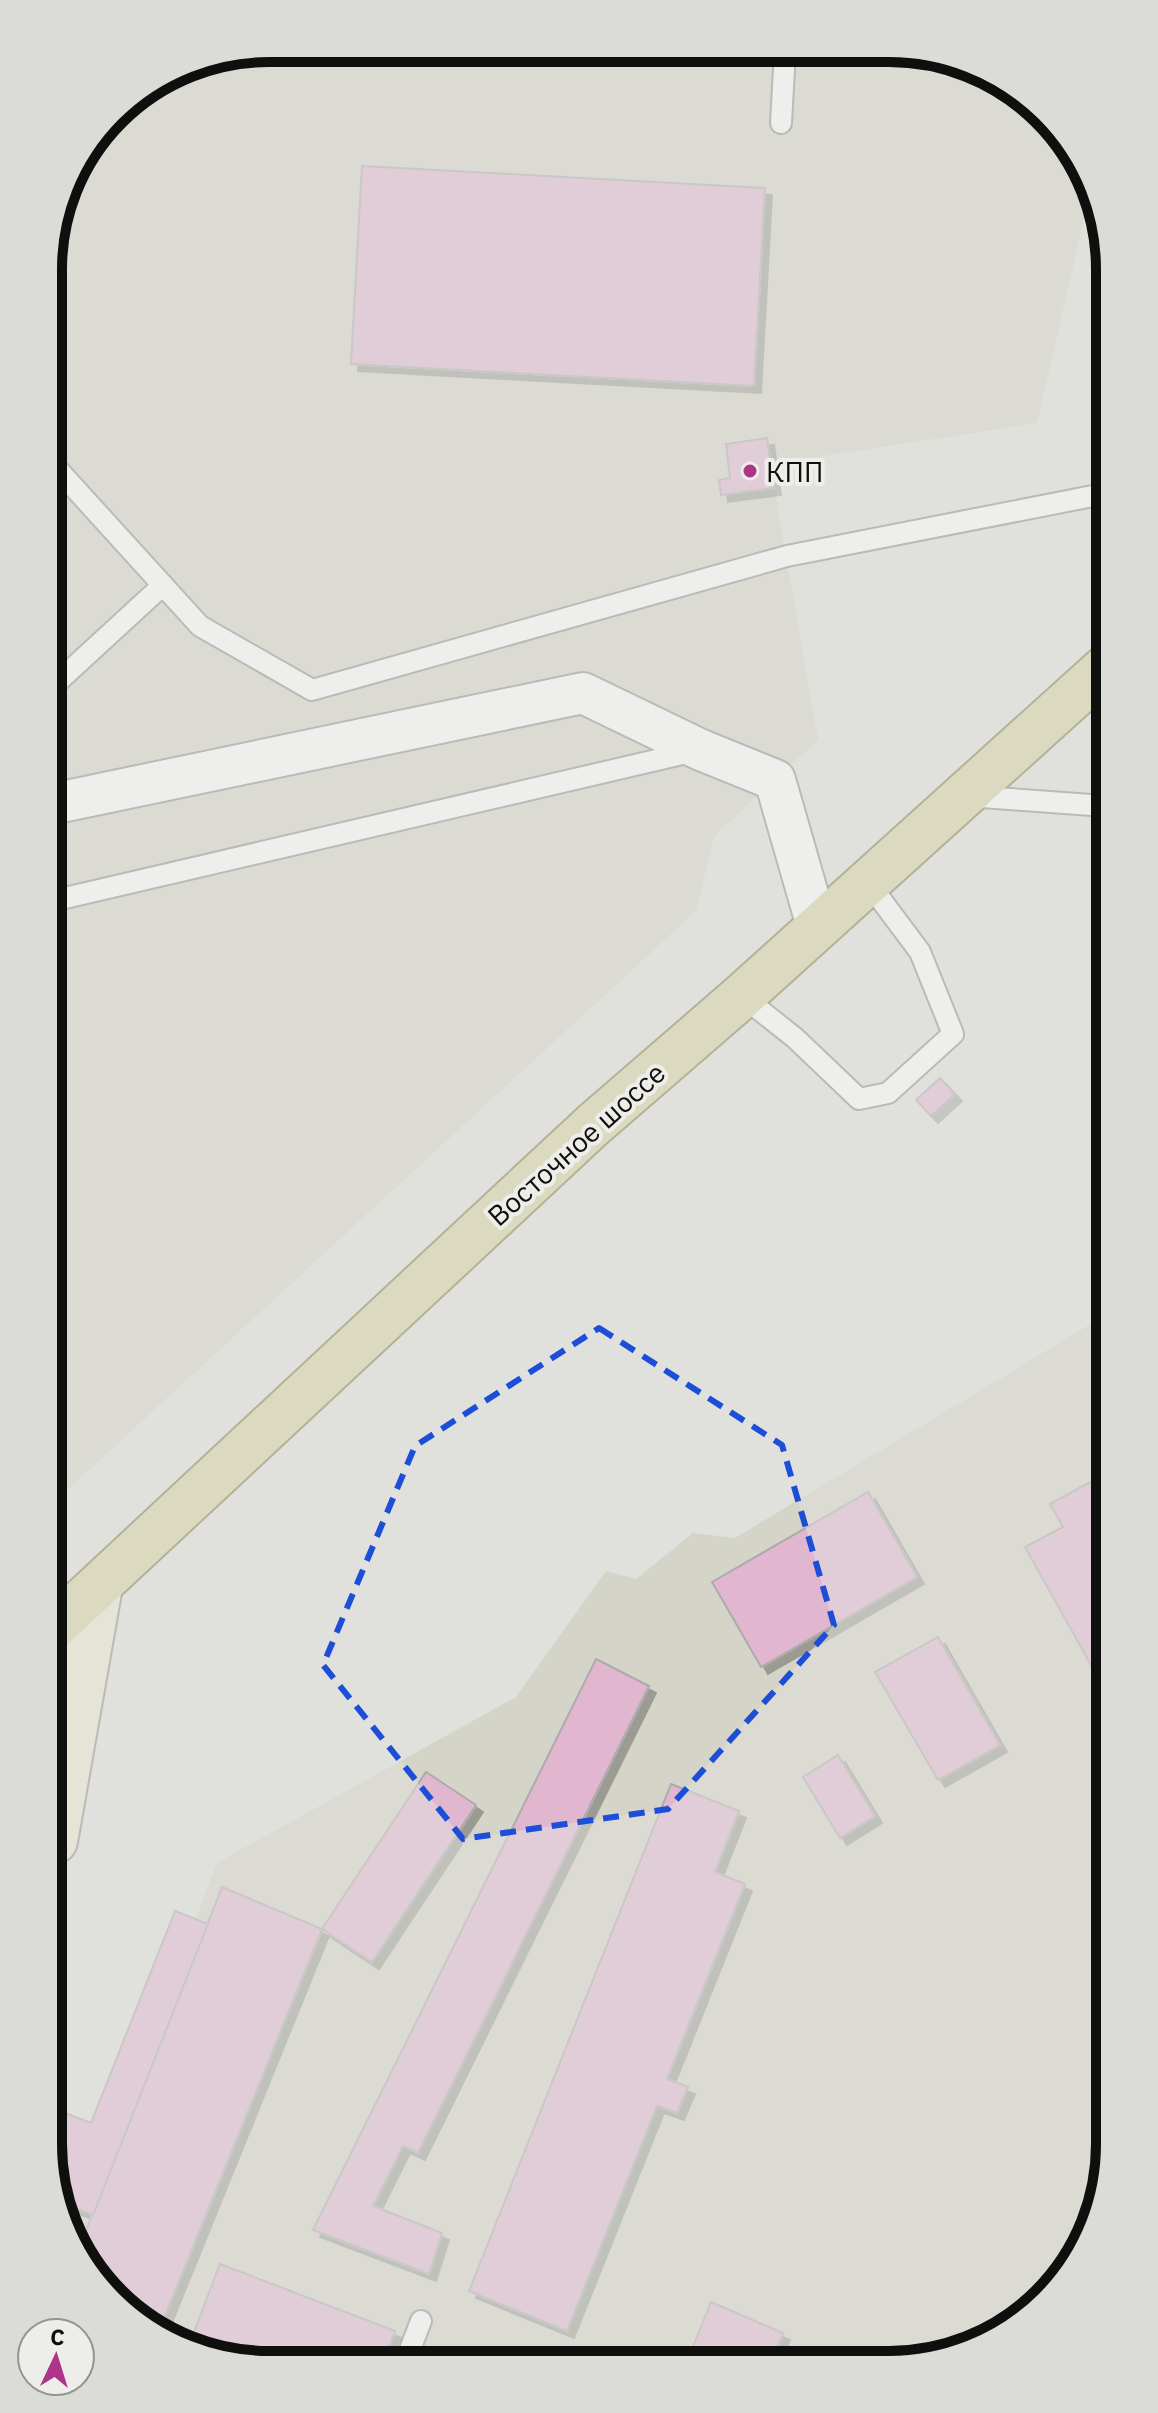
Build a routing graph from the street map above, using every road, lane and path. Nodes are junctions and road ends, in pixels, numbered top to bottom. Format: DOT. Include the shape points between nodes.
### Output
graph roads {
  1 [pos="784,62"];
  2 [pos="781,123"];
  3 [pos="62,474"];
  4 [pos="1096,495"];
  5 [pos="163,585"];
  6 [pos="1096,676"];
  7 [pos="62,678"];
  8 [pos="701,750"];
  9 [pos="961,795"];
  10 [pos="62,802"];
  11 [pos="1096,805"];
  12 [pos="867,881"];
  13 [pos="62,899"];
  14 [pos="817,926"];
  15 [pos="742,996"];
  16 [pos="100,1586"];
  17 [pos="62,1620"];
  18 [pos="62,1801"];
  19 [pos="421,2321"];
  20 [pos="409,2351"];
  1 -- 2 [label="lane"];
  3 -- 5 [label="lane"];
  4 -- 5 [label="lane" via="787,556 312,690 200,626"];
  5 -- 7 [label="lane"];
  6 -- 9 [label="main road, Восточное шоссе"];
  8 -- 10 [label="street" via="583,693"];
  8 -- 13 [label="lane"];
  8 -- 14 [label="street" via="775,780"];
  9 -- 11 [label="lane"];
  9 -- 12 [label="main road, Восточное шоссе"];
  12 -- 14 [label="main road, Восточное шоссе"];
  12 -- 15 [label="lane" via="920,952 953,1034 888,1093 859,1099"];
  14 -- 15 [label="main road, Восточное шоссе"];
  15 -- 16 [label="main road, Восточное шоссе" via="593,1125"];
  16 -- 17 [label="main road, Восточное шоссе"];
  16 -- 18 [label="street"];
  19 -- 20 [label="lane"];
}
